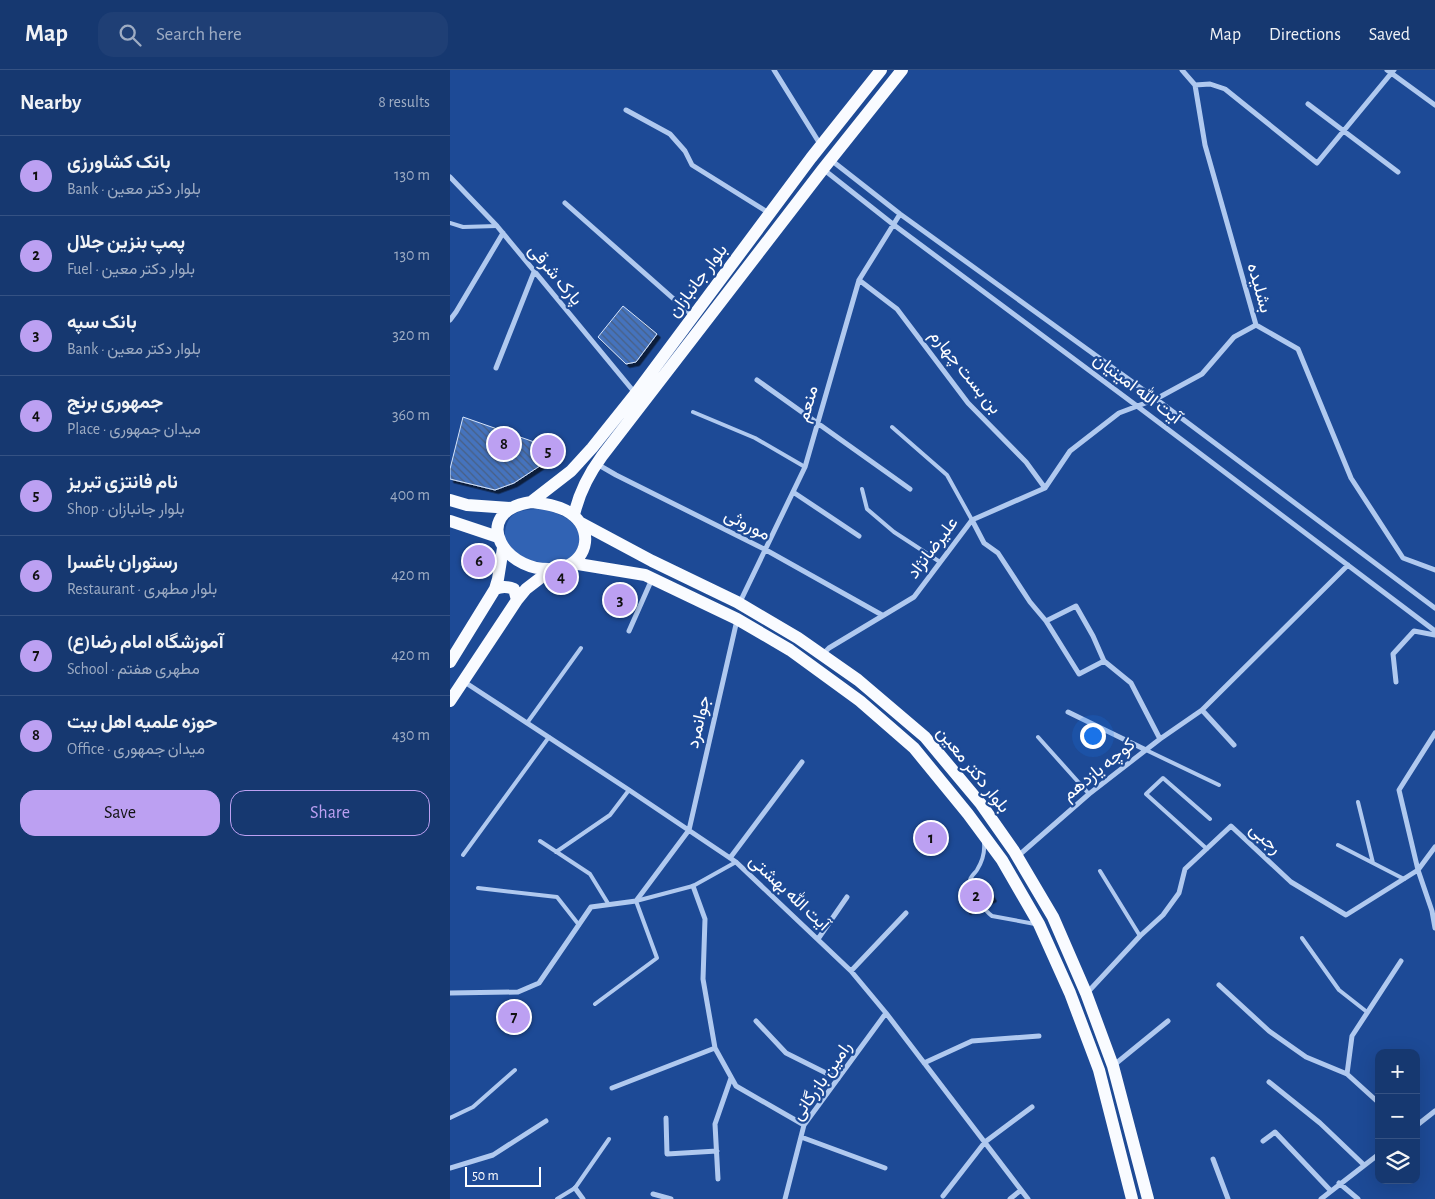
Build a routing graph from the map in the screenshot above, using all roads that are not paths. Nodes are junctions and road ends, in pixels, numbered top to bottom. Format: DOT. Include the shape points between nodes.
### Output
graph roads {
  1 [pos="774,70"];
  2 [pos="881,70"];
  3 [pos="902,70"];
  4 [pos="1182,70"];
  5 [pos="1391,71"];
  6 [pos="1195,84"];
  7 [pos="1308,104"];
  8 [pos="1435,105"];
  9 [pos="626,110"];
  10 [pos="1344,132"];
  11 [pos="821,146"];
  12 [pos="826,164"];
  13 [pos="1398,172"];
  14 [pos="450,177"];
  15 [pos="565,203"];
  16 [pos="770,213"];
  17 [pos="900,214"];
  18 [pos="450,223"];
  19 [pos="497,226"];
  20 [pos="894,226"];
  21 [pos="503,233"];
  22 [pos="534,272"];
  23 [pos="859,280"];
  24 [pos="450,309"];
  25 [pos="456,312"];
  26 [pos="693,316"];
  27 [pos="450,320"];
  28 [pos="1256,325"];
  29 [pos="496,368"];
  30 [pos="757,380"];
  31 [pos="640,397"];
  32 [pos="1156,399"];
  33 [pos="1137,406"];
  34 [pos="693,412"];
  35 [pos="817,422"];
  36 [pos="892,427"];
  37 [pos="597,464"];
  38 [pos="804,467"];
  39 [pos="1045,488"];
  40 [pos="862,489"];
  41 [pos="910,489"];
  42 [pos="793,492"];
  43 [pos="450,500"];
  44 [pos="531,502"];
  45 [pos="511,508"];
  46 [pos="577,519"];
  47 [pos="972,520"];
  48 [pos="450,521"];
  49 [pos="859,536"];
  50 [pos="500,543"];
  51 [pos="766,550"];
  52 [pos="940,562"];
  53 [pos="572,563"];
  54 [pos="1348,565"];
  55 [pos="552,569"];
  56 [pos="1435,570"];
  57 [pos="652,578"];
  58 [pos="495,589"];
  59 [pos="517,600"];
  60 [pos="739,603"];
  61 [pos="1435,608"];
  62 [pos="882,615"];
  63 [pos="737,619"];
  64 [pos="1046,621"];
  65 [pos="629,631"];
  66 [pos="1435,633"];
  67 [pos="581,648"];
  68 [pos="823,654"];
  69 [pos="1104,661"];
  70 [pos="450,662"];
  71 [pos="463,681"];
  72 [pos="1396,682"];
  73 [pos="450,701"];
  74 [pos="1202,710"];
  75 [pos="1068,712"];
  76 [pos="527,723"];
  77 [pos="1435,733"];
  78 [pos="549,737"];
  79 [pos="1038,737"];
  80 [pos="1160,739"];
  81 [pos="1234,746"];
  82 [pos="1146,750"];
  83 [pos="802,762"];
  84 [pos="1219,785"];
  85 [pos="629,790"];
  86 [pos="1090,794"];
  87 [pos="1358,802"];
  88 [pos="1210,819"];
  89 [pos="689,830"];
  90 [pos="983,834"];
  91 [pos="540,841"];
  92 [pos="1338,845"];
  93 [pos="1435,847"];
  94 [pos="1207,849"];
  95 [pos="556,852"];
  96 [pos="463,855"];
  97 [pos="1018,857"];
  98 [pos="733,860"];
  99 [pos="1373,863"];
  100 [pos="1418,870"];
  101 [pos="1100,871"];
  102 [pos="1404,879"];
  103 [pos="693,886"];
  104 [pos="478,888"];
  105 [pos="847,897"];
  106 [pos="636,901"];
  107 [pos="1432,902"];
  108 [pos="609,905"];
  109 [pos="906,912"];
  110 [pos="1040,924"];
  111 [pos="579,926"];
  112 [pos="1435,928"];
  113 [pos="1140,936"];
  114 [pos="1302,938"];
  115 [pos="818,939"];
  116 [pos="1401,961"];
  117 [pos="851,971"];
  118 [pos="1219,985"];
  119 [pos="450,993"];
  120 [pos="1086,993"];
  121 [pos="595,1004"];
  122 [pos="1367,1012"];
  123 [pos="886,1013"];
  124 [pos="756,1021"];
  125 [pos="1168,1021"];
  126 [pos="1039,1036"];
  127 [pos="715,1048"];
  128 [pos="924,1063"];
  129 [pos="1113,1066"];
  130 [pos="515,1070"];
  131 [pos="1347,1074"];
  132 [pos="731,1078"];
  133 [pos="838,1079"];
  134 [pos="1269,1082"];
  135 [pos="612,1088"];
  136 [pos="1375,1099"];
  137 [pos="1032,1107"];
  138 [pos="1434,1114"];
  139 [pos="450,1118"];
  140 [pos="666,1118"];
  141 [pos="546,1121"];
  142 [pos="1420,1123"];
  143 [pos="804,1125"];
  144 [pos="801,1137"];
  145 [pos="609,1140"];
  146 [pos="1263,1142"];
  147 [pos="983,1144"];
  148 [pos="716,1151"];
  149 [pos="1375,1157"];
  150 [pos="1213,1159"];
  151 [pos="1364,1165"];
  152 [pos="450,1168"];
  153 [pos="884,1168"];
  154 [pos="718,1179"];
  155 [pos="1339,1183"];
  156 [pos="575,1188"];
  157 [pos="1021,1190"];
  158 [pos="1330,1190"];
  159 [pos="652,1194"];
  160 [pos="943,1196"];
  161 [pos="788,1198"];
  162 [pos="557,1199"];
  163 [pos="583,1199"];
  164 [pos="671,1199"];
  165 [pos="1010,1199"];
  166 [pos="1028,1199"];
  167 [pos="1132,1199"];
  168 [pos="1148,1199"];
  169 [pos="1228,1199"];
  170 [pos="1321,1199"];
  171 [pos="1358,1199"];
  1 -- 11 [label="street"];
  2 -- 11 [label="main road, بلوار جانبازان"];
  3 -- 12 [label="main road, بلوار جانبازان"];
  4 -- 6 [label="street"];
  5 -- 8 [label="street"];
  5 -- 10 [label="street"];
  6 -- 10 [label="street" via="1210,84 1225,90 1317,163"];
  6 -- 28 [label="street, بشلیده" via="1205,145"];
  7 -- 10 [label="street"];
  9 -- 16 [label="street" via="670,134 692,165"];
  10 -- 13 [label="street"];
  11 -- 16 [label="main road, بلوار جانبازان"];
  12 -- 17 [label="street, آیت الله امینیان"];
  12 -- 20 [label="street, آیت الله امینیان"];
  12 -- 31 [label="main road, بلوار جانبازان"];
  14 -- 19 [label="street, پارک شرقی"];
  15 -- 26 [label="street"];
  16 -- 26 [label="main road, بلوار جانبازان"];
  17 -- 20 [label="street, منعم"];
  17 -- 32 [label="street, آیت الله امینیان"];
  18 -- 19 [label="lane" via="463,227"];
  19 -- 21 [label="street, پارک شرقی"];
  20 -- 23 [label="street, منعم"];
  20 -- 33 [label="street, آیت الله امینیان"];
  21 -- 22 [label="street, پارک شرقی"];
  21 -- 25 [label="street"];
  22 -- 29 [label="street"];
  22 -- 31 [label="street, پارک شرقی"];
  23 -- 35 [label="street, منعم"];
  23 -- 39 [label="street, بن بست چهارم" via="897,309 968,403 1026,462"];
  24 -- 25 [label="street"];
  25 -- 27 [label="street"];
  26 -- 31 [label="main road, بلوار جانبازان"];
  28 -- 32 [label="street" via="1234,337 1202,374"];
  28 -- 56 [label="street, بشلیده" via="1298,349 1351,478 1403,558"];
  30 -- 35 [label="street"];
  31 -- 37 [label="main road, بلوار جانبازان"];
  31 -- 44 [label="main road, بلوار جانبازان" via="571,471"];
  32 -- 33 [label="street"];
  32 -- 61 [label="street, آیت الله امینیان"];
  33 -- 39 [label="street" via="1118,413 1070,451"];
  33 -- 54 [label="street, آیت الله امینیان"];
  34 -- 38 [label="lane" via="755,438"];
  35 -- 38 [label="street, منعم"];
  35 -- 41 [label="street"];
  36 -- 47 [label="lane" via="947,475"];
  37 -- 46 [label="main road, بلوار جانبازان" via="578,496"];
  37 -- 51 [label="street, موروثی"];
  38 -- 42 [label="street, منعم"];
  39 -- 47 [label="street, علیرضانژاد"];
  40 -- 52 [label="lane" via="867,509 894,532"];
  42 -- 49 [label="street"];
  42 -- 51 [label="street, منعم"];
  43 -- 45 [label="main road" via="467,505"];
  44 -- 45 [label="main road"];
  44 -- 46 [label="main road" via="565,510"];
  45 -- 50 [label="main road" via="498,526"];
  46 -- 53 [label="main road" via="586,533 585,545 581,556"];
  46 -- 60 [label="main road, بلوار دکتر معین" via="652,561"];
  47 -- 52 [label="street, علیرضانژاد"];
  47 -- 64 [label="street" via="984,543 998,553"];
  48 -- 50 [label="main road"];
  50 -- 55 [label="main road" via="518,561"];
  50 -- 58 [label="main road"];
  51 -- 60 [label="street, منعم"];
  51 -- 62 [label="street, موروثی"];
  52 -- 62 [label="street, علیرضانژاد" via="914,597"];
  53 -- 55 [label="main road"];
  53 -- 57 [label="main road, بلوار دکتر معین"];
  54 -- 66 [label="street, آیت الله امینیان"];
  54 -- 74 [label="street, کوچه یازدهم"];
  55 -- 59 [label="main road"];
  57 -- 63 [label="main road, بلوار دکتر معین"];
  57 -- 65 [label="street"];
  58 -- 59 [label="main road" via="508,587 514,590"];
  58 -- 70 [label="main road"];
  59 -- 71 [label="main road"];
  60 -- 68 [label="main road, بلوار دکتر معین"];
  62 -- 68 [label="street, علیرضانژاد"];
  63 -- 89 [label="street, جوانمرد"];
  63 -- 90 [label="main road, بلوار دکتر معین" via="790,650 914,748"];
  64 -- 69 [label="street" via="1079,674"];
  64 -- 69 [label="street" via="1076,606"];
  66 -- 72 [label="street" via="1414,631 1393,654"];
  67 -- 76 [label="lane"];
  68 -- 97 [label="main road, بلوار دکتر معین" via="925,737"];
  69 -- 80 [label="street" via="1131,683"];
  71 -- 73 [label="main road"];
  71 -- 76 [label="street, آیت الله بهشتی"];
  74 -- 80 [label="street, کوچه یازدهم"];
  74 -- 81 [label="street"];
  75 -- 82 [label="street"];
  76 -- 78 [label="street, آیت الله بهشتی"];
  77 -- 100 [label="street" via="1399,790"];
  78 -- 85 [label="street, آیت الله بهشتی"];
  78 -- 96 [label="lane"];
  79 -- 86 [label="lane"];
  80 -- 82 [label="street, کوچه یازدهم"];
  82 -- 84 [label="lane"];
  82 -- 86 [label="street, کوچه یازدهم"];
  83 -- 98 [label="street"];
  85 -- 89 [label="street, آیت الله بهشتی"];
  85 -- 95 [label="lane" via="610,815"];
  86 -- 97 [label="street, کوچه یازدهم"];
  87 -- 99 [label="lane"];
  88 -- 94 [label="lane" via="1162,778 1146,794"];
  89 -- 98 [label="street, آیت الله بهشتی"];
  89 -- 106 [label="street"];
  90 -- 110 [label="main road, بلوار دکتر معین"];
  90 -- 110 [label="lane" via="983,859 970,885 986,912 992,916"];
  91 -- 95 [label="lane"];
  92 -- 99 [label="lane"];
  93 -- 100 [label="street, رجبی"];
  94 -- 102 [label="street, رجبی" via="1231,826 1291,882 1346,915"];
  94 -- 113 [label="street, رجبی" via="1185,869 1180,893 1163,915"];
  95 -- 108 [label="lane" via="590,874"];
  97 -- 120 [label="main road, بلوار دکتر معین" via="1053,918"];
  98 -- 103 [label="lane"];
  98 -- 115 [label="street, آیت الله بهشتی"];
  99 -- 102 [label="lane"];
  100 -- 102 [label="street, رجبی"];
  100 -- 107 [label="street"];
  101 -- 113 [label="lane"];
  103 -- 106 [label="lane"];
  103 -- 127 [label="street" via="705,919 703,979"];
  104 -- 111 [label="lane" via="557,897"];
  105 -- 115 [label="street"];
  106 -- 108 [label="street"];
  106 -- 121 [label="lane" via="657,958"];
  107 -- 112 [label="street"];
  108 -- 111 [label="street" via="591,907"];
  109 -- 117 [label="street"];
  110 -- 167 [label="main road, بلوار دکتر معین" via="1099,1070"];
  111 -- 119 [label="street" via="539,983 518,992"];
  113 -- 120 [label="street, رجبی"];
  114 -- 122 [label="lane" via="1338,990"];
  115 -- 117 [label="street, آیت الله بهشتی"];
  116 -- 122 [label="street"];
  117 -- 123 [label="street, آیت الله بهشتی"];
  118 -- 131 [label="street" via="1269,1030 1306,1057"];
  120 -- 129 [label="main road, بلوار دکتر معین"];
  122 -- 131 [label="street" via="1352,1036"];
  123 -- 128 [label="street, آیت الله بهشتی"];
  123 -- 133 [label="street, رامین بازرگانی"];
  124 -- 133 [label="street" via="786,1053"];
  125 -- 129 [label="street"];
  126 -- 128 [label="street" via="972,1041"];
  127 -- 132 [label="street"];
  127 -- 135 [label="street"];
  128 -- 147 [label="street, آیت الله بهشتی"];
  129 -- 168 [label="main road, بلوار دکتر معین"];
  130 -- 139 [label="lane" via="473,1107"];
  131 -- 136 [label="street"];
  132 -- 143 [label="street" via="736,1086"];
  132 -- 148 [label="street" via="715,1124"];
  133 -- 143 [label="street, رامین بازرگانی"];
  134 -- 151 [label="street" via="1320,1123"];
  137 -- 147 [label="street"];
  138 -- 142 [label="street"];
  140 -- 148 [label="street" via="667,1154"];
  141 -- 152 [label="street" via="493,1155"];
  143 -- 144 [label="street, رامین بازرگانی"];
  144 -- 153 [label="street"];
  144 -- 161 [label="street, رامین بازرگانی"];
  145 -- 156 [label="lane"];
  146 -- 158 [label="street" via="1275,1132"];
  147 -- 157 [label="street, آیت الله بهشتی"];
  147 -- 160 [label="street"];
  148 -- 154 [label="street"];
  149 -- 151 [label="street"];
  150 -- 169 [label="street"];
  151 -- 155 [label="street"];
  155 -- 158 [label="street"];
  155 -- 171 [label="street"];
  156 -- 162 [label="lane"];
  156 -- 163 [label="street"];
  157 -- 165 [label="street"];
  157 -- 166 [label="street, آیت الله بهشتی"];
  158 -- 170 [label="street"];
  159 -- 164 [label="street"];
}
